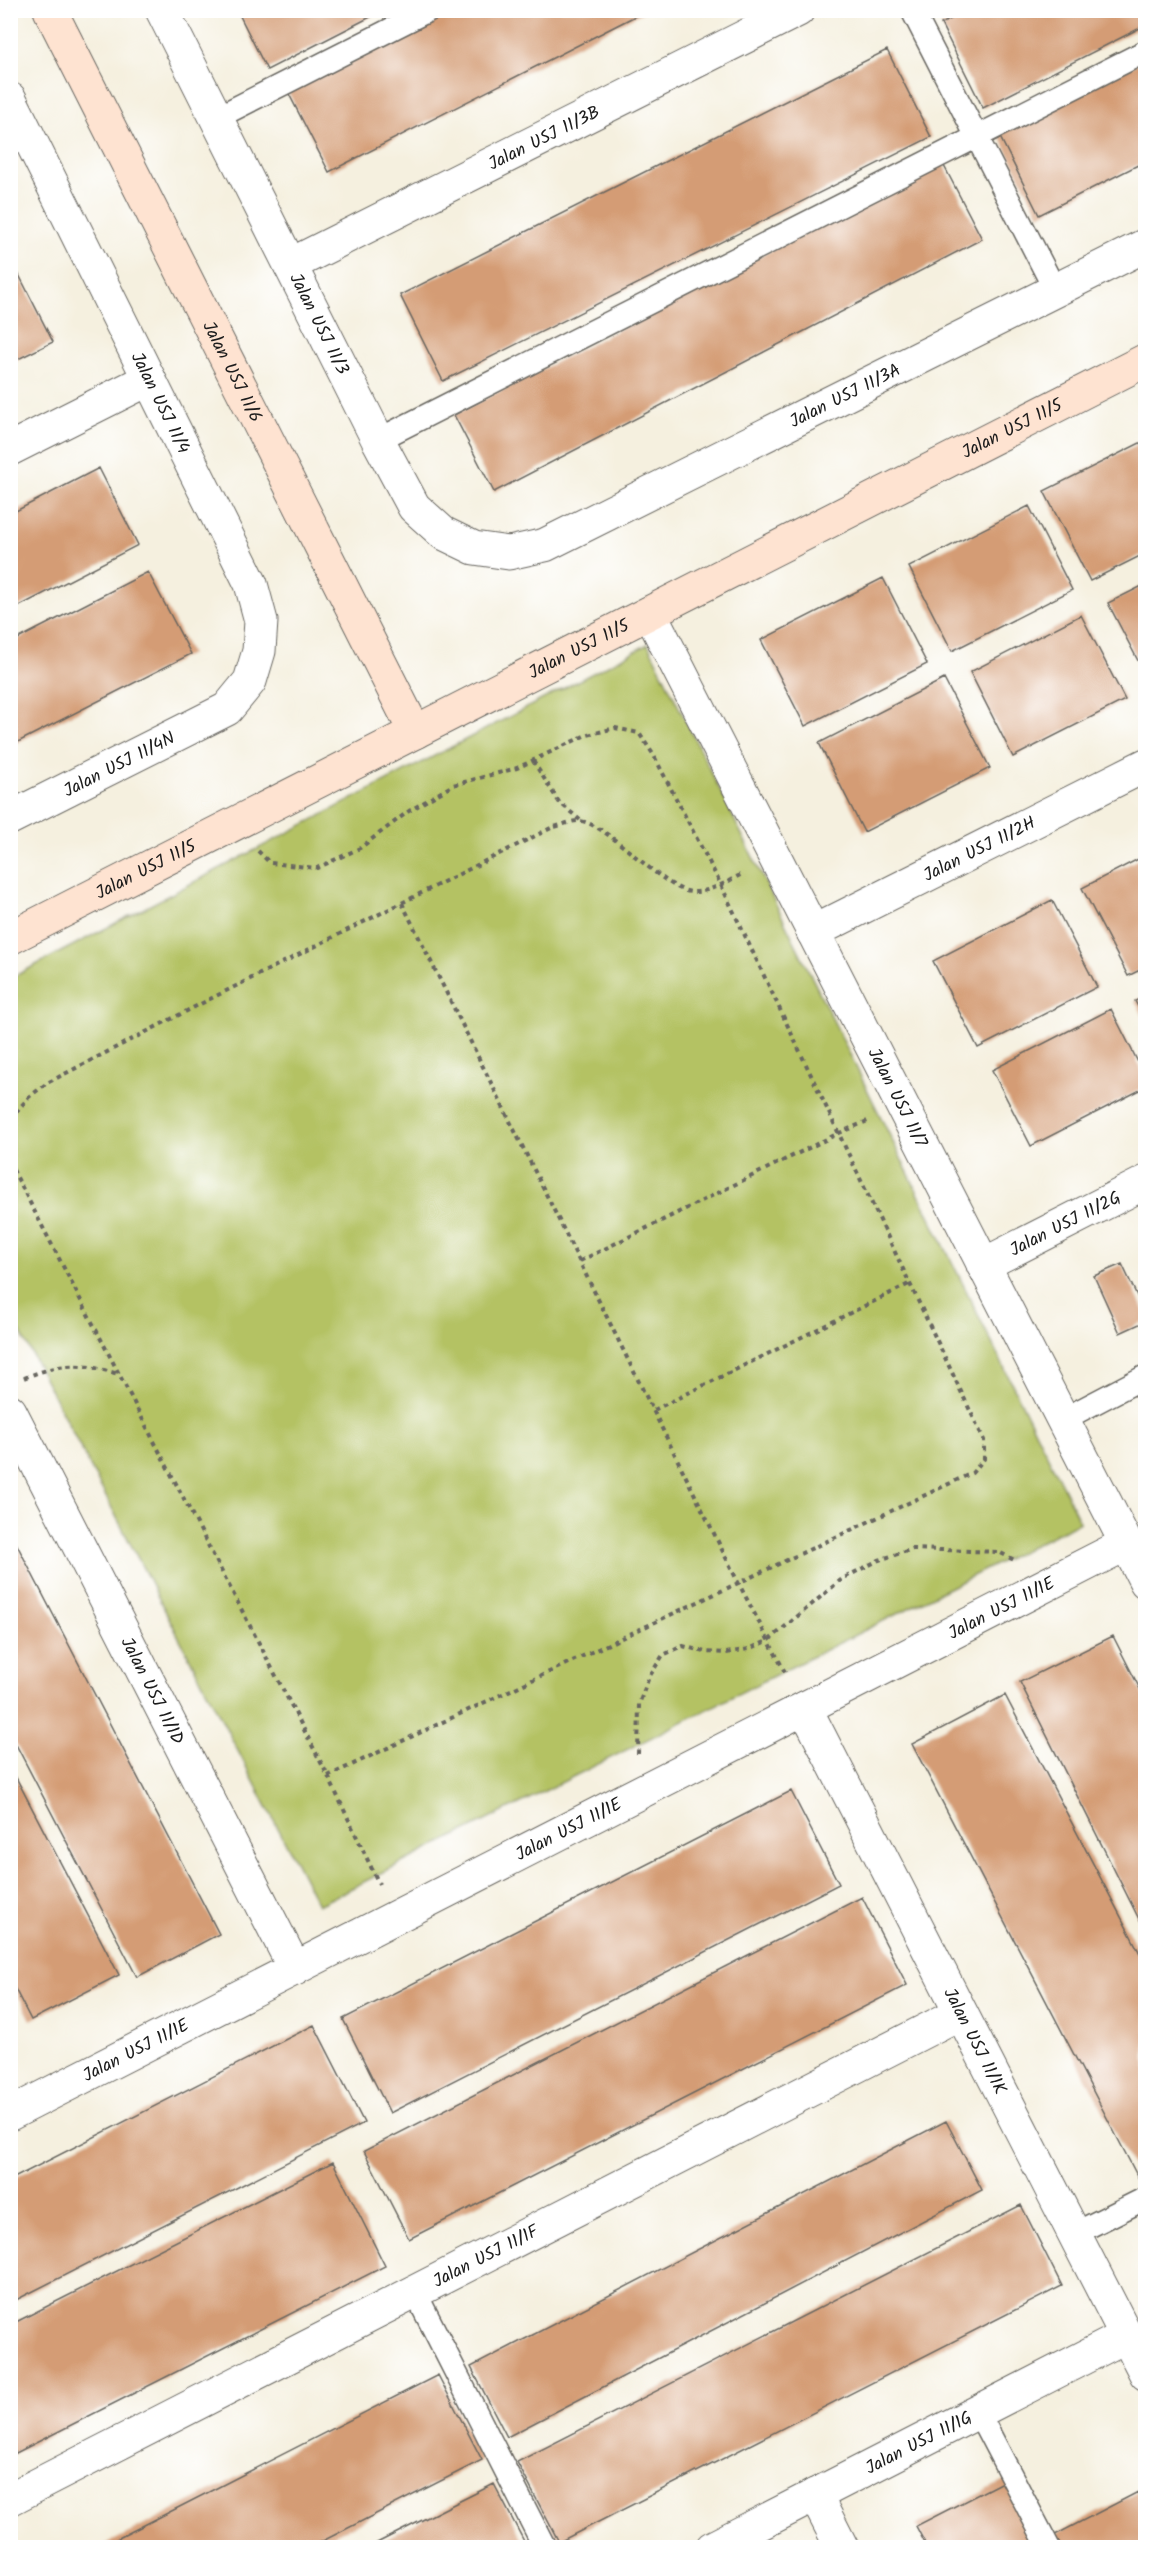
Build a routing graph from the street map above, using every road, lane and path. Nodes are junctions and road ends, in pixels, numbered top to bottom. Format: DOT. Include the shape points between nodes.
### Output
graph roads {
  1 [pos="50,10"];
  2 [pos="162,10"];
  3 [pos="429,10"];
  4 [pos="798,10"];
  5 [pos="912,10"];
  6 [pos="1146,51"];
  7 [pos="10,99"];
  8 [pos="216,118"];
  9 [pos="977,138"];
  10 [pos="1146,245"];
  11 [pos="290,265"];
  12 [pos="1055,290"];
  13 [pos="1146,360"];
  14 [pos="149,379"];
  15 [pos="378,440"];
  16 [pos="10,449"];
  17 [pos="545,544"];
  18 [pos="650,613"];
  19 [pos="227,709"];
  20 [pos="415,732"];
  21 [pos="532,760"];
  22 [pos="1146,765"];
  23 [pos="10,818"];
  24 [pos="580,821"];
  25 [pos="256,848"];
  26 [pos="775,857"];
  27 [pos="721,885"];
  28 [pos="402,903"];
  29 [pos="813,932"];
  30 [pos="10,938"];
  31 [pos="903,1107"];
  32 [pos="10,1119"];
  33 [pos="837,1134"];
  34 [pos="10,1161"];
  35 [pos="1146,1182"];
  36 [pos="580,1261"];
  37 [pos="983,1265"];
  38 [pos="909,1284"];
  39 [pos="118,1375"];
  40 [pos="1146,1376"];
  41 [pos="21,1379"];
  42 [pos="654,1410"];
  43 [pos="10,1411"];
  44 [pos="1062,1420"];
  45 [pos="1126,1544"];
  46 [pos="1054,1580"];
  47 [pos="738,1582"];
  48 [pos="1146,1582"];
  49 [pos="768,1641"];
  50 [pos="805,1708"];
  51 [pos="328,1776"];
  52 [pos="637,1794"];
  53 [pos="395,1917"];
  54 [pos="295,1969"];
  55 [pos="960,2013"];
  56 [pos="10,2114"];
  57 [pos="1146,2198"];
  58 [pos="1074,2234"];
  59 [pos="415,2292"];
  60 [pos="1126,2336"];
  61 [pos="1146,2374"];
  62 [pos="978,2412"];
  63 [pos="815,2495"];
  64 [pos="10,2499"];
  65 [pos="545,2547"];
  66 [pos="712,2547"];
  67 [pos="842,2547"];
  68 [pos="1049,2547"];
  1 -- 20 [label="street, Jalan USJ 11/6"];
  2 -- 8 [label="street, Jalan USJ 11/3"];
  3 -- 8 [label="lane"];
  4 -- 11 [label="street, Jalan USJ 11/3B"];
  5 -- 9 [label="lane"];
  6 -- 9 [label="lane"];
  7 -- 14 [label="street, Jalan USJ 11/4"];
  8 -- 11 [label="street, Jalan USJ 11/3"];
  9 -- 12 [label="lane"];
  9 -- 15 [label="lane"];
  10 -- 12 [label="street, Jalan USJ 11/3A"];
  11 -- 15 [label="street, Jalan USJ 11/3"];
  12 -- 17 [label="street, Jalan USJ 11/3A"];
  13 -- 18 [label="street, Jalan USJ 11/5"];
  14 -- 16 [label="street"];
  14 -- 19 [label="street, Jalan USJ 11/4" via="251,584 261,621 259,651 250,681"];
  15 -- 17 [label="street, Jalan USJ 11/3" via="414,507 443,533 474,548 509,553"];
  18 -- 20 [label="street, Jalan USJ 11/5"];
  18 -- 26 [label="street, Jalan USJ 11/7"];
  19 -- 23 [label="street, Jalan USJ 11/4N"];
  20 -- 30 [label="street, Jalan USJ 11/5"];
  21 -- 24 [label="path" via="559,802"];
  21 -- 25 [label="path" via="517,768 453,785 409,811 360,848 317,868 270,863"];
  21 -- 27 [label="path" via="605,730 639,732"];
  22 -- 29 [label="street, Jalan USJ 11/2H"];
  24 -- 27 [label="path" via="598,829 690,893"];
  24 -- 28 [label="path" via="553,828"];
  26 -- 27 [label="path"];
  26 -- 29 [label="street, Jalan USJ 11/7"];
  27 -- 33 [label="path"];
  28 -- 32 [label="path" via="47,1083"];
  28 -- 36 [label="path"];
  29 -- 31 [label="street, Jalan USJ 11/7"];
  31 -- 33 [label="path"];
  31 -- 37 [label="street, Jalan USJ 11/7"];
  33 -- 36 [label="path"];
  33 -- 38 [label="path"];
  34 -- 39 [label="path"];
  35 -- 37 [label="street, Jalan USJ 11/2G"];
  36 -- 42 [label="path"];
  37 -- 44 [label="street, Jalan USJ 11/7"];
  38 -- 42 [label="path"];
  38 -- 47 [label="path" via="984,1440 984,1459 972,1473"];
  39 -- 41 [label="path" via="91,1366 52,1367"];
  39 -- 51 [label="path"];
  40 -- 44 [label="lane"];
  42 -- 47 [label="path"];
  43 -- 54 [label="street, Jalan USJ 11/1D"];
  44 -- 45 [label="street, Jalan USJ 11/7"];
  45 -- 46 [label="street, Jalan USJ 11/1E"];
  45 -- 48 [label="street, Jalan USJ 11/7"];
  46 -- 49 [label="path" via="999,1552 913,1549 879,1560 842,1579"];
  46 -- 50 [label="street, Jalan USJ 11/1E"];
  47 -- 49 [label="path"];
  47 -- 51 [label="path"];
  49 -- 50 [label="path"];
  49 -- 52 [label="path" via="726,1653 683,1646 663,1655 639,1704"];
  50 -- 52 [label="street, Jalan USJ 11/1E"];
  50 -- 55 [label="street, Jalan USJ 11/1K"];
  51 -- 53 [label="path"];
  52 -- 53 [label="street, Jalan USJ 11/1E"];
  53 -- 54 [label="street, Jalan USJ 11/1E"];
  54 -- 56 [label="street, Jalan USJ 11/1E"];
  55 -- 58 [label="street, Jalan USJ 11/1K"];
  55 -- 59 [label="street, Jalan USJ 11/1F"];
  57 -- 58 [label="lane"];
  58 -- 60 [label="street, Jalan USJ 11/1K"];
  59 -- 64 [label="street, Jalan USJ 11/1F"];
  59 -- 65 [label="lane"];
  60 -- 61 [label="street, Jalan USJ 11/1K"];
  60 -- 62 [label="street, Jalan USJ 11/1G"];
  62 -- 63 [label="street, Jalan USJ 11/1G"];
  62 -- 68 [label="lane"];
  63 -- 66 [label="street, Jalan USJ 11/1G"];
  63 -- 67 [label="street"];
}
